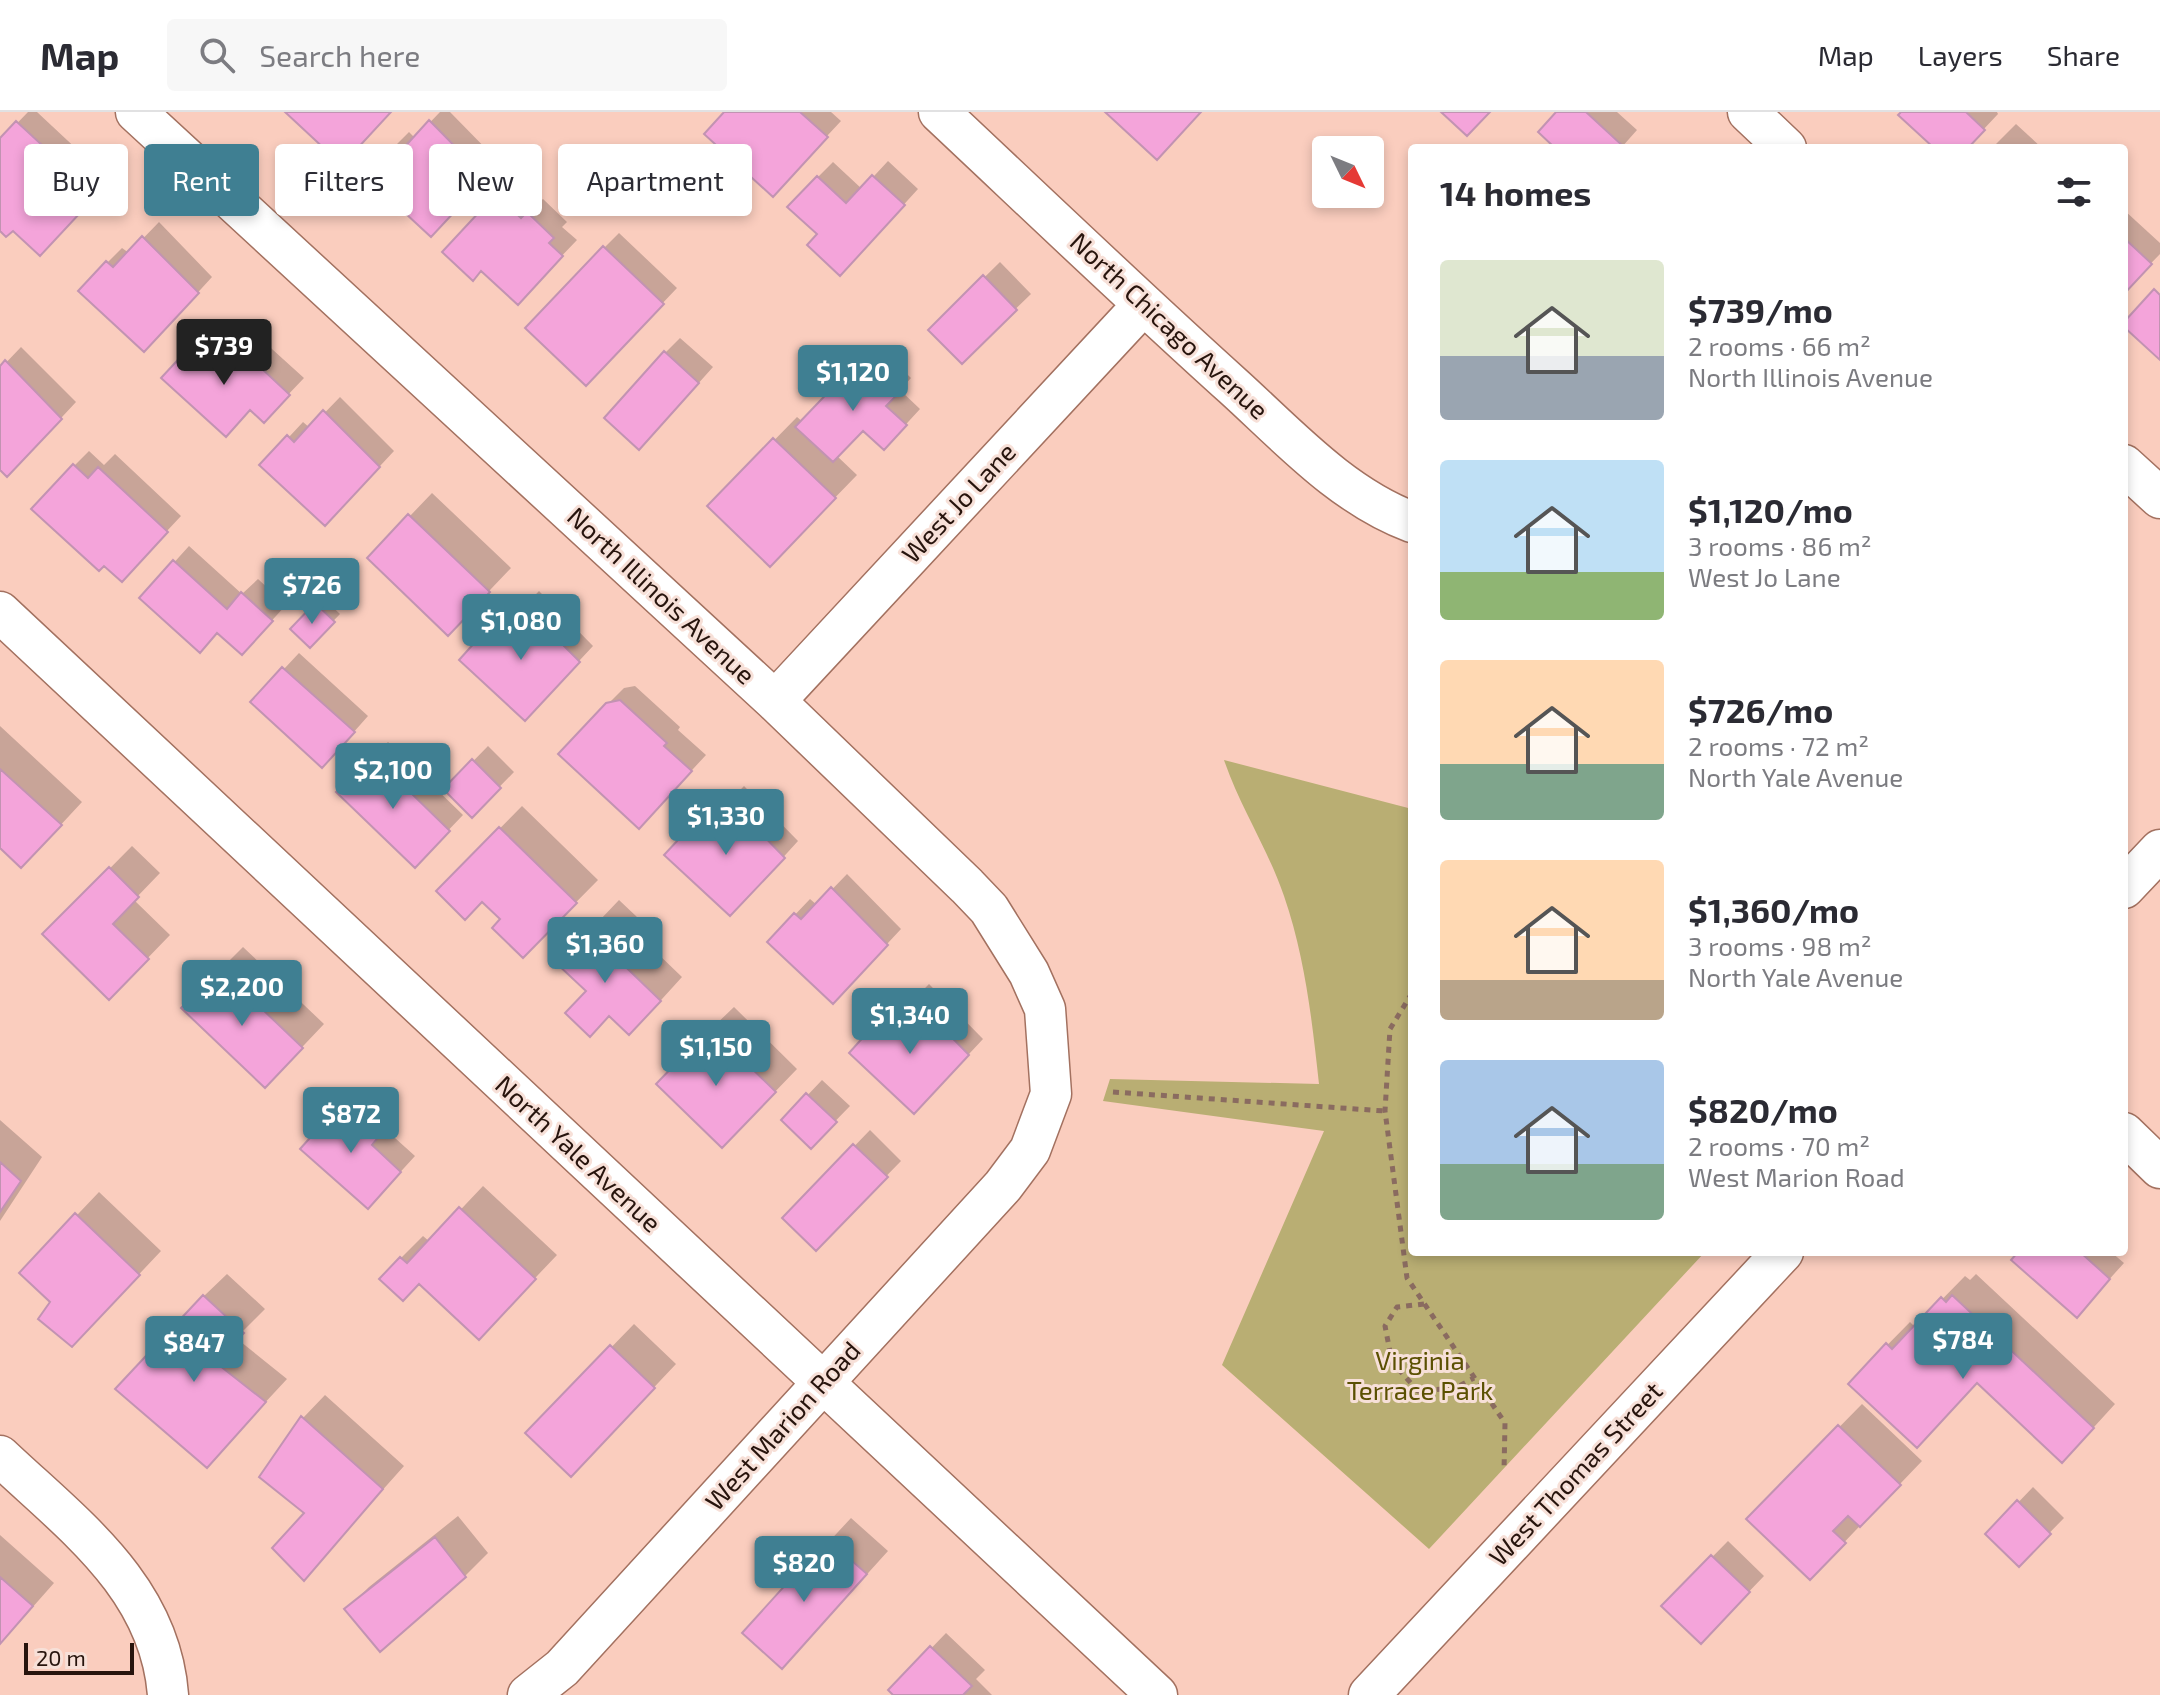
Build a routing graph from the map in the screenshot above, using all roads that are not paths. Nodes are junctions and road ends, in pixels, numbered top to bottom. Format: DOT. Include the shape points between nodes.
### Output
graph roads {
  1 [pos="136,112"];
  2 [pos="939,112"];
  3 [pos="1748,112"];
  4 [pos="1782,144"];
  5 [pos="1143,305"];
  6 [pos="2128,469"];
  7 [pos="2160,498"];
  8 [pos="1408,521"];
  9 [pos="0,612"];
  10 [pos="775,701"];
  11 [pos="2160,850"];
  12 [pos="2128,884"];
  13 [pos="2128,1137"];
  14 [pos="1030,1150"];
  15 [pos="2160,1168"];
  16 [pos="1779,1256"];
  17 [pos="822,1383"];
  18 [pos="0,1456"];
  19 [pos="168,1695"];
  20 [pos="528,1695"];
  21 [pos="1157,1695"];
  22 [pos="1369,1695"];
  1 -- 10 [label="street, North Illinois Avenue"];
  2 -- 5 [label="street, North Chicago Avenue"];
  3 -- 4 [label="street"];
  5 -- 8 [label="street, North Chicago Avenue" via="1335,477"];
  5 -- 10 [label="street, West Jo Lane"];
  6 -- 7 [label="street"];
  9 -- 17 [label="street, North Yale Avenue"];
  10 -- 14 [label="street, North Illinois Avenue" via="989,909 1029,973 1045,1009 1051,1094"];
  11 -- 12 [label="street"];
  13 -- 15 [label="street"];
  14 -- 17 [label="street, West Marion Road"];
  16 -- 22 [label="street, West Thomas Street"];
  17 -- 20 [label="street, West Marion Road" via="562,1668"];
  17 -- 21 [label="street, North Yale Avenue"];
  18 -- 19 [label="street" via="100,1550 126,1582 151,1624"];
}
